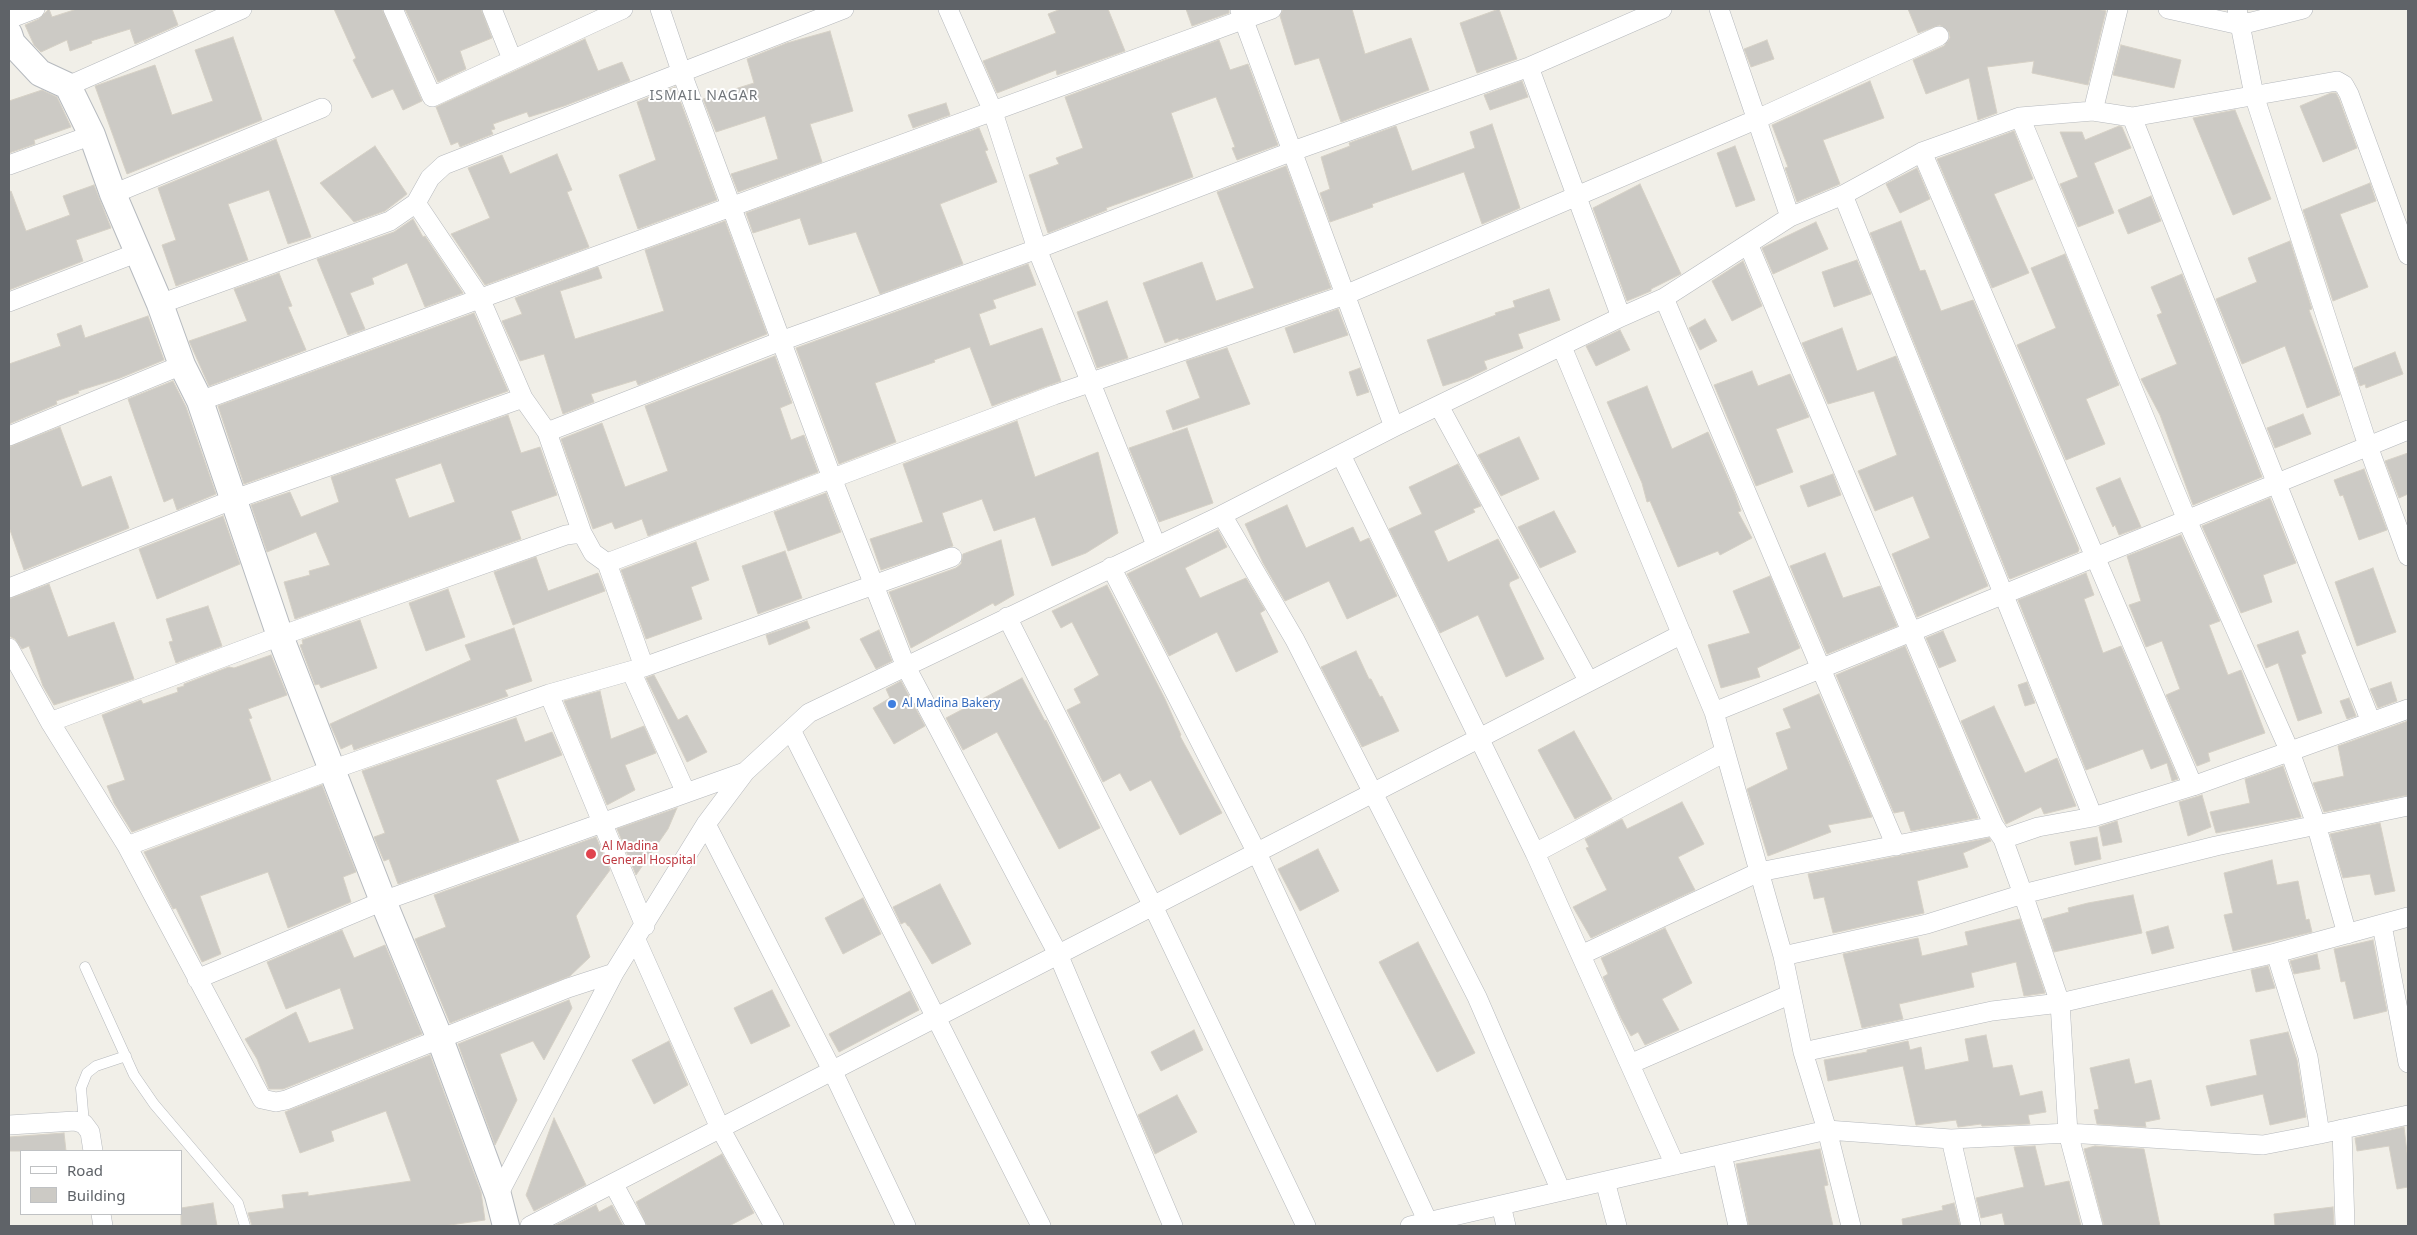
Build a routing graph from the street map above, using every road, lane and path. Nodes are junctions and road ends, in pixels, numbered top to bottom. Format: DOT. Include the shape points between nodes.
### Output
graph roads {
  1 [pos="35,9"];
  2 [pos="242,9"];
  3 [pos="393,9"];
  4 [pos="492,9"];
  5 [pos="623,9"];
  6 [pos="660,9"];
  7 [pos="844,9"];
  8 [pos="948,9"];
  9 [pos="1272,9"];
  10 [pos="1662,9"];
  11 [pos="1719,9"];
  12 [pos="2118,9"];
  13 [pos="2168,9"];
  14 [pos="2303,9"];
  15 [pos="597,14"];
  16 [pos="1241,15"];
  17 [pos="1623,16"];
  18 [pos="2238,17"];
  19 [pos="10,35"];
  20 [pos="1939,36"];
  21 [pos="512,59"];
  22 [pos="1529,67"];
  23 [pos="681,71"];
  24 [pos="68,86"];
  25 [pos="2254,95"];
  26 [pos="322,108"];
  27 [pos="992,109"];
  28 [pos="2093,111"];
  29 [pos="2020,117"];
  30 [pos="2132,117"];
  31 [pos="1755,120"];
  32 [pos="92,135"];
  33 [pos="1292,151"];
  34 [pos="1922,152"];
  35 [pos="9,165"];
  36 [pos="113,194"];
  37 [pos="1843,195"];
  38 [pos="1576,198"];
  39 [pos="416,203"];
  40 [pos="732,205"];
  41 [pos="1790,217"];
  42 [pos="1749,246"];
  43 [pos="1037,249"];
  44 [pos="139,252"];
  45 [pos="2408,255"];
  46 [pos="1345,295"];
  47 [pos="480,298"];
  48 [pos="1664,298"];
  49 [pos="9,302"];
  50 [pos="160,304"];
  51 [pos="1621,317"];
  52 [pos="782,341"];
  53 [pos="1562,347"];
  54 [pos="182,365"];
  55 [pos="1089,383"];
  56 [pos="523,398"];
  57 [pos="200,401"];
  58 [pos="1439,406"];
  59 [pos="1394,427"];
  60 [pos="2408,430"];
  61 [pos="547,432"];
  62 [pos="9,436"];
  63 [pos="2368,446"];
  64 [pos="1341,455"];
  65 [pos="832,478"];
  66 [pos="2276,484"];
  67 [pos="232,500"];
  68 [pos="1222,515"];
  69 [pos="2187,520"];
  70 [pos="582,533"];
  71 [pos="1156,545"];
  72 [pos="2408,556"];
  73 [pos="952,557"];
  74 [pos="2096,557"];
  75 [pos="607,563"];
  76 [pos="1111,567"];
  77 [pos="874,585"];
  78 [pos="9,588"];
  79 [pos="2003,594"];
  80 [pos="1006,617"];
  81 [pos="1911,632"];
  82 [pos="1682,634"];
  83 [pos="280,636"];
  84 [pos="9,648"];
  85 [pos="906,667"];
  86 [pos="1821,668"];
  87 [pos="637,669"];
  88 [pos="1588,682"];
  89 [pos="549,694"];
  90 [pos="2408,709"];
  91 [pos="1714,712"];
  92 [pos="50,722"];
  93 [pos="2371,722"];
  94 [pos="791,730"];
  95 [pos="1479,739"];
  96 [pos="1725,752"];
  97 [pos="2290,752"];
  98 [pos="331,770"];
  99 [pos="745,772"];
  100 [pos="2193,786"];
  101 [pos="686,793"];
  102 [pos="1372,794"];
  103 [pos="2408,806"];
  104 [pos="2093,817"];
  105 [pos="601,823"];
  106 [pos="706,824"];
  107 [pos="2316,824"];
  108 [pos="1999,833"];
  109 [pos="127,846"];
  110 [pos="1896,846"];
  111 [pos="1257,853"];
  112 [pos="1535,853"];
  113 [pos="1758,872"];
  114 [pos="2023,894"];
  115 [pos="383,901"];
  116 [pos="1152,906"];
  117 [pos="2408,917"];
  118 [pos="2382,925"];
  119 [pos="640,933"];
  120 [pos="2347,934"];
  121 [pos="2276,953"];
  122 [pos="1058,954"];
  123 [pos="1581,955"];
  124 [pos="1783,956"];
  125 [pos="85,967"];
  126 [pos="614,972"];
  127 [pos="197,979"];
  128 [pos="1791,994"];
  129 [pos="2060,1003"];
  130 [pos="937,1016"];
  131 [pos="440,1039"];
  132 [pos="1803,1052"];
  133 [pos="126,1056"];
  134 [pos="2408,1063"];
  135 [pos="1630,1064"];
  136 [pos="832,1070"];
  137 [pos="2408,1115"];
  138 [pos="9,1124"];
  139 [pos="84,1124"];
  140 [pos="720,1128"];
  141 [pos="2342,1129"];
  142 [pos="1827,1130"];
  143 [pos="2068,1133"];
  144 [pos="2320,1134"];
  145 [pos="1951,1139"];
  146 [pos="93,1150"];
  147 [pos="1722,1154"];
  148 [pos="1675,1165"];
  149 [pos="1605,1181"];
  150 [pos="614,1185"];
  151 [pos="1561,1192"];
  152 [pos="498,1194"];
  153 [pos="1502,1205"];
  154 [pos="1419,1224"];
  155 [pos="245,1226"];
  156 [pos="506,1226"];
  157 [pos="530,1226"];
  158 [pos="636,1226"];
  159 [pos="774,1226"];
  160 [pos="906,1226"];
  161 [pos="1041,1226"];
  162 [pos="1173,1226"];
  163 [pos="1306,1226"];
  164 [pos="1506,1226"];
  165 [pos="1617,1226"];
  166 [pos="1738,1226"];
  167 [pos="1851,1226"];
  168 [pos="1971,1226"];
  169 [pos="2093,1226"];
  170 [pos="2345,1226"];
  1 -- 19 [label="street"];
  2 -- 24 [label="street"];
  3 -- 21 [label="street" via="432,97"];
  4 -- 21 [label="street"];
  5 -- 15 [label="street"];
  6 -- 23 [label="street"];
  7 -- 23 [label="street"];
  8 -- 27 [label="street"];
  9 -- 16 [label="street"];
  10 -- 17 [label="street"];
  11 -- 31 [label="street"];
  12 -- 28 [label="street"];
  13 -- 18 [label="street"];
  14 -- 18 [label="street"];
  15 -- 21 [label="street"];
  16 -- 27 [label="street"];
  16 -- 33 [label="street"];
  17 -- 22 [label="street"];
  18 -- 25 [label="street"];
  19 -- 24 [label="street" via="40,73"];
  20 -- 31 [label="street"];
  22 -- 33 [label="street"];
  22 -- 38 [label="street"];
  23 -- 39 [label="street" via="444,165 430,178"];
  23 -- 40 [label="street"];
  24 -- 32 [label="street"];
  25 -- 30 [label="street"];
  25 -- 45 [label="street" via="2329,81 2344,85"];
  25 -- 63 [label="street"];
  26 -- 36 [label="street"];
  27 -- 40 [label="street"];
  27 -- 43 [label="street"];
  28 -- 29 [label="street"];
  28 -- 30 [label="street"];
  29 -- 34 [label="street"];
  29 -- 69 [label="street"];
  30 -- 66 [label="street"];
  31 -- 38 [label="street"];
  31 -- 41 [label="street"];
  32 -- 35 [label="street"];
  32 -- 36 [label="street"];
  33 -- 43 [label="street"];
  33 -- 46 [label="street"];
  34 -- 37 [label="street"];
  34 -- 74 [label="street"];
  36 -- 44 [label="street"];
  37 -- 41 [label="street"];
  37 -- 79 [label="street"];
  38 -- 46 [label="street"];
  38 -- 51 [label="street"];
  39 -- 47 [label="street"];
  39 -- 50 [label="street" via="390,222"];
  40 -- 47 [label="street"];
  40 -- 52 [label="street"];
  41 -- 42 [label="street"];
  42 -- 48 [label="street"];
  42 -- 81 [label="street"];
  43 -- 52 [label="street"];
  43 -- 55 [label="street"];
  44 -- 49 [label="street"];
  44 -- 50 [label="street"];
  46 -- 55 [label="street"];
  46 -- 59 [label="street"];
  47 -- 56 [label="street"];
  47 -- 57 [label="street"];
  48 -- 51 [label="street"];
  48 -- 86 [label="street"];
  50 -- 54 [label="street"];
  51 -- 53 [label="street"];
  52 -- 61 [label="street"];
  52 -- 65 [label="street"];
  53 -- 58 [label="street"];
  53 -- 82 [label="street"];
  54 -- 57 [label="street"];
  54 -- 62 [label="street"];
  55 -- 65 [label="street"];
  55 -- 71 [label="street"];
  56 -- 61 [label="street"];
  56 -- 67 [label="street"];
  57 -- 67 [label="street"];
  58 -- 59 [label="street"];
  58 -- 88 [label="street"];
  59 -- 64 [label="street"];
  60 -- 63 [label="street"];
  61 -- 70 [label="street"];
  63 -- 66 [label="street"];
  63 -- 72 [label="street"];
  64 -- 68 [label="street"];
  64 -- 95 [label="street"];
  65 -- 75 [label="street"];
  65 -- 77 [label="street"];
  66 -- 69 [label="street"];
  66 -- 93 [label="street"];
  67 -- 78 [label="street"];
  67 -- 83 [label="street"];
  68 -- 71 [label="street"];
  68 -- 102 [label="street" via="1295,640"];
  69 -- 74 [label="street"];
  69 -- 97 [label="street"];
  70 -- 75 [label="street" via="594,553"];
  70 -- 83 [label="street"];
  71 -- 76 [label="street"];
  73 -- 77 [label="street"];
  74 -- 79 [label="street"];
  74 -- 100 [label="street"];
  75 -- 87 [label="street"];
  76 -- 80 [label="street"];
  76 -- 111 [label="street"];
  77 -- 85 [label="street"];
  77 -- 87 [label="street"];
  79 -- 81 [label="street"];
  79 -- 104 [label="street"];
  80 -- 85 [label="street"];
  80 -- 116 [label="street"];
  81 -- 86 [label="street"];
  81 -- 108 [label="street"];
  82 -- 88 [label="street"];
  82 -- 91 [label="street"];
  83 -- 92 [label="street"];
  83 -- 98 [label="street"];
  84 -- 92 [label="street"];
  85 -- 94 [label="street" via="809,713"];
  85 -- 122 [label="street"];
  86 -- 91 [label="street"];
  86 -- 110 [label="street"];
  87 -- 89 [label="street"];
  87 -- 101 [label="street"];
  88 -- 95 [label="street"];
  89 -- 98 [label="street"];
  89 -- 105 [label="street"];
  90 -- 93 [label="street"];
  91 -- 96 [label="street"];
  92 -- 109 [label="street"];
  93 -- 97 [label="street"];
  94 -- 99 [label="street"];
  94 -- 130 [label="street"];
  95 -- 102 [label="street"];
  95 -- 112 [label="street"];
  96 -- 112 [label="street"];
  96 -- 113 [label="street"];
  97 -- 100 [label="street"];
  97 -- 107 [label="street"];
  98 -- 109 [label="street"];
  98 -- 115 [label="street"];
  99 -- 101 [label="street"];
  99 -- 106 [label="street"];
  100 -- 104 [label="street"];
  101 -- 105 [label="street"];
  102 -- 111 [label="street"];
  102 -- 151 [label="street" via="1477,997"];
  103 -- 107 [label="street"];
  104 -- 108 [label="street"];
  105 -- 115 [label="street"];
  105 -- 119 [label="street"];
  106 -- 119 [label="street"];
  106 -- 136 [label="street"];
  107 -- 114 [label="street"];
  107 -- 120 [label="street"];
  108 -- 110 [label="street"];
  108 -- 114 [label="street"];
  109 -- 127 [label="street"];
  110 -- 113 [label="street"];
  111 -- 116 [label="street"];
  111 -- 154 [label="street"];
  112 -- 123 [label="street"];
  113 -- 123 [label="street"];
  113 -- 124 [label="street"];
  114 -- 124 [label="street" via="1926,924"];
  114 -- 129 [label="street"];
  115 -- 127 [label="street"];
  115 -- 131 [label="street"];
  116 -- 122 [label="street"];
  116 -- 163 [label="street"];
  117 -- 118 [label="street"];
  118 -- 120 [label="street"];
  118 -- 134 [label="street"];
  119 -- 126 [label="street"];
  119 -- 140 [label="street"];
  120 -- 121 [label="street"];
  121 -- 129 [label="street"];
  121 -- 144 [label="street" via="2308,1058"];
  122 -- 130 [label="street"];
  122 -- 162 [label="street"];
  123 -- 135 [label="street"];
  124 -- 128 [label="street"];
  125 -- 133 [label="lane"];
  126 -- 131 [label="street"];
  126 -- 152 [label="street"];
  127 -- 131 [label="street" via="262,1099 269,1102 286,1100"];
  128 -- 132 [label="street"];
  128 -- 135 [label="street"];
  129 -- 132 [label="street" via="1992,1011"];
  129 -- 143 [label="street"];
  130 -- 136 [label="street"];
  130 -- 161 [label="street"];
  131 -- 152 [label="street"];
  132 -- 142 [label="street"];
  133 -- 139 [label="lane" via="96,1066 87,1073 81,1088"];
  133 -- 155 [label="lane" via="134,1075 154,1104 238,1203"];
  135 -- 148 [label="street"];
  136 -- 140 [label="street"];
  136 -- 160 [label="street"];
  137 -- 141 [label="street"];
  138 -- 139 [label="street" via="75,1121"];
  139 -- 146 [label="street" via="90,1132"];
  140 -- 150 [label="street"];
  140 -- 159 [label="street"];
  141 -- 144 [label="street"];
  141 -- 170 [label="street"];
  142 -- 145 [label="street"];
  142 -- 147 [label="street"];
  142 -- 167 [label="street"];
  143 -- 144 [label="street" via="2263,1145"];
  143 -- 145 [label="street"];
  143 -- 169 [label="street"];
  145 -- 168 [label="street"];
  147 -- 148 [label="street"];
  147 -- 166 [label="street"];
  148 -- 149 [label="street"];
  149 -- 151 [label="street"];
  149 -- 165 [label="street"];
  150 -- 157 [label="street"];
  150 -- 158 [label="street"];
  151 -- 153 [label="street"];
  152 -- 156 [label="street"];
  153 -- 154 [label="street"];
  153 -- 164 [label="street"];
}
